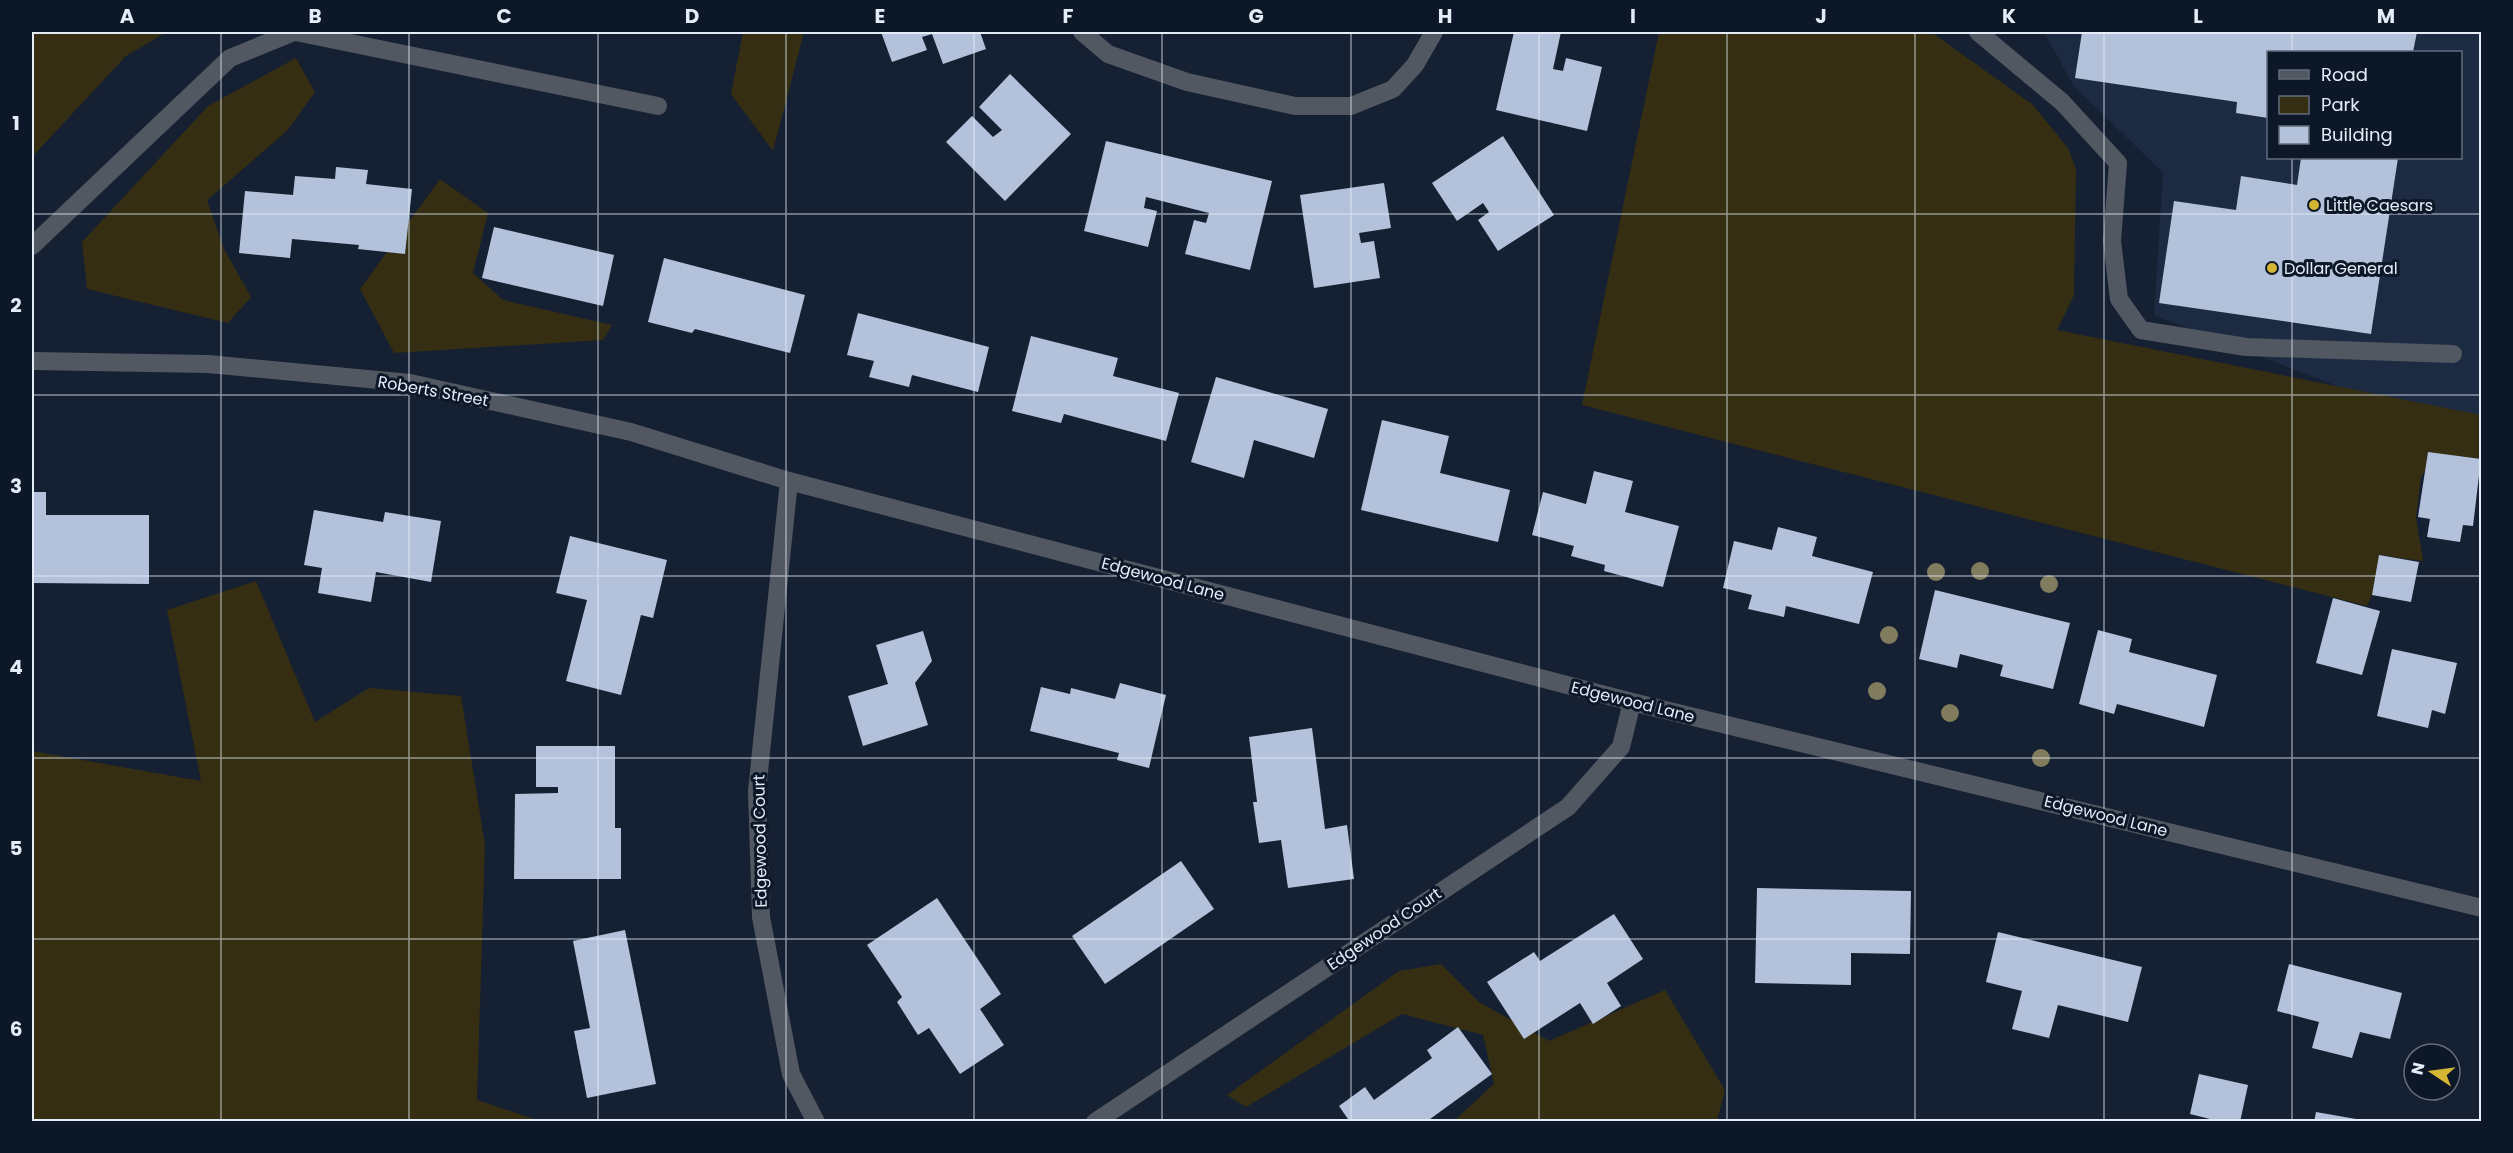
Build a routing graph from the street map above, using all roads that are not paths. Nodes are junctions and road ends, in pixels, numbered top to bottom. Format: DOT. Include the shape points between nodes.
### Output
graph roads {
  1 [pos="295,32"];
  2 [pos="1082,32"];
  3 [pos="1434,32"];
  4 [pos="1978,32"];
  5 [pos="658,106"];
  6 [pos="32,246"];
  7 [pos="2454,354"];
  8 [pos="32,361"];
  9 [pos="789,481"];
  10 [pos="1632,702"];
  11 [pos="2481,908"];
  12 [pos="816,1122"];
  13 [pos="1095,1122"];
  1 -- 5 [label="street"];
  1 -- 6 [label="street" via="230,58"];
  2 -- 3 [label="street" via="1108,54 1187,82 1295,106 1351,106 1393,89 1415,65"];
  4 -- 7 [label="street" via="2062,102 2118,163 2112,241 2119,299 2141,330 2246,346"];
  8 -- 9 [label="street, Roberts Street" via="208,364 410,383 631,432"];
  9 -- 10 [label="street, Edgewood Lane"];
  9 -- 12 [label="street, Edgewood Court" via="757,791 761,917 791,1074"];
  10 -- 11 [label="street, Edgewood Lane"];
  10 -- 13 [label="street, Edgewood Court" via="1621,747 1568,807"];
}
